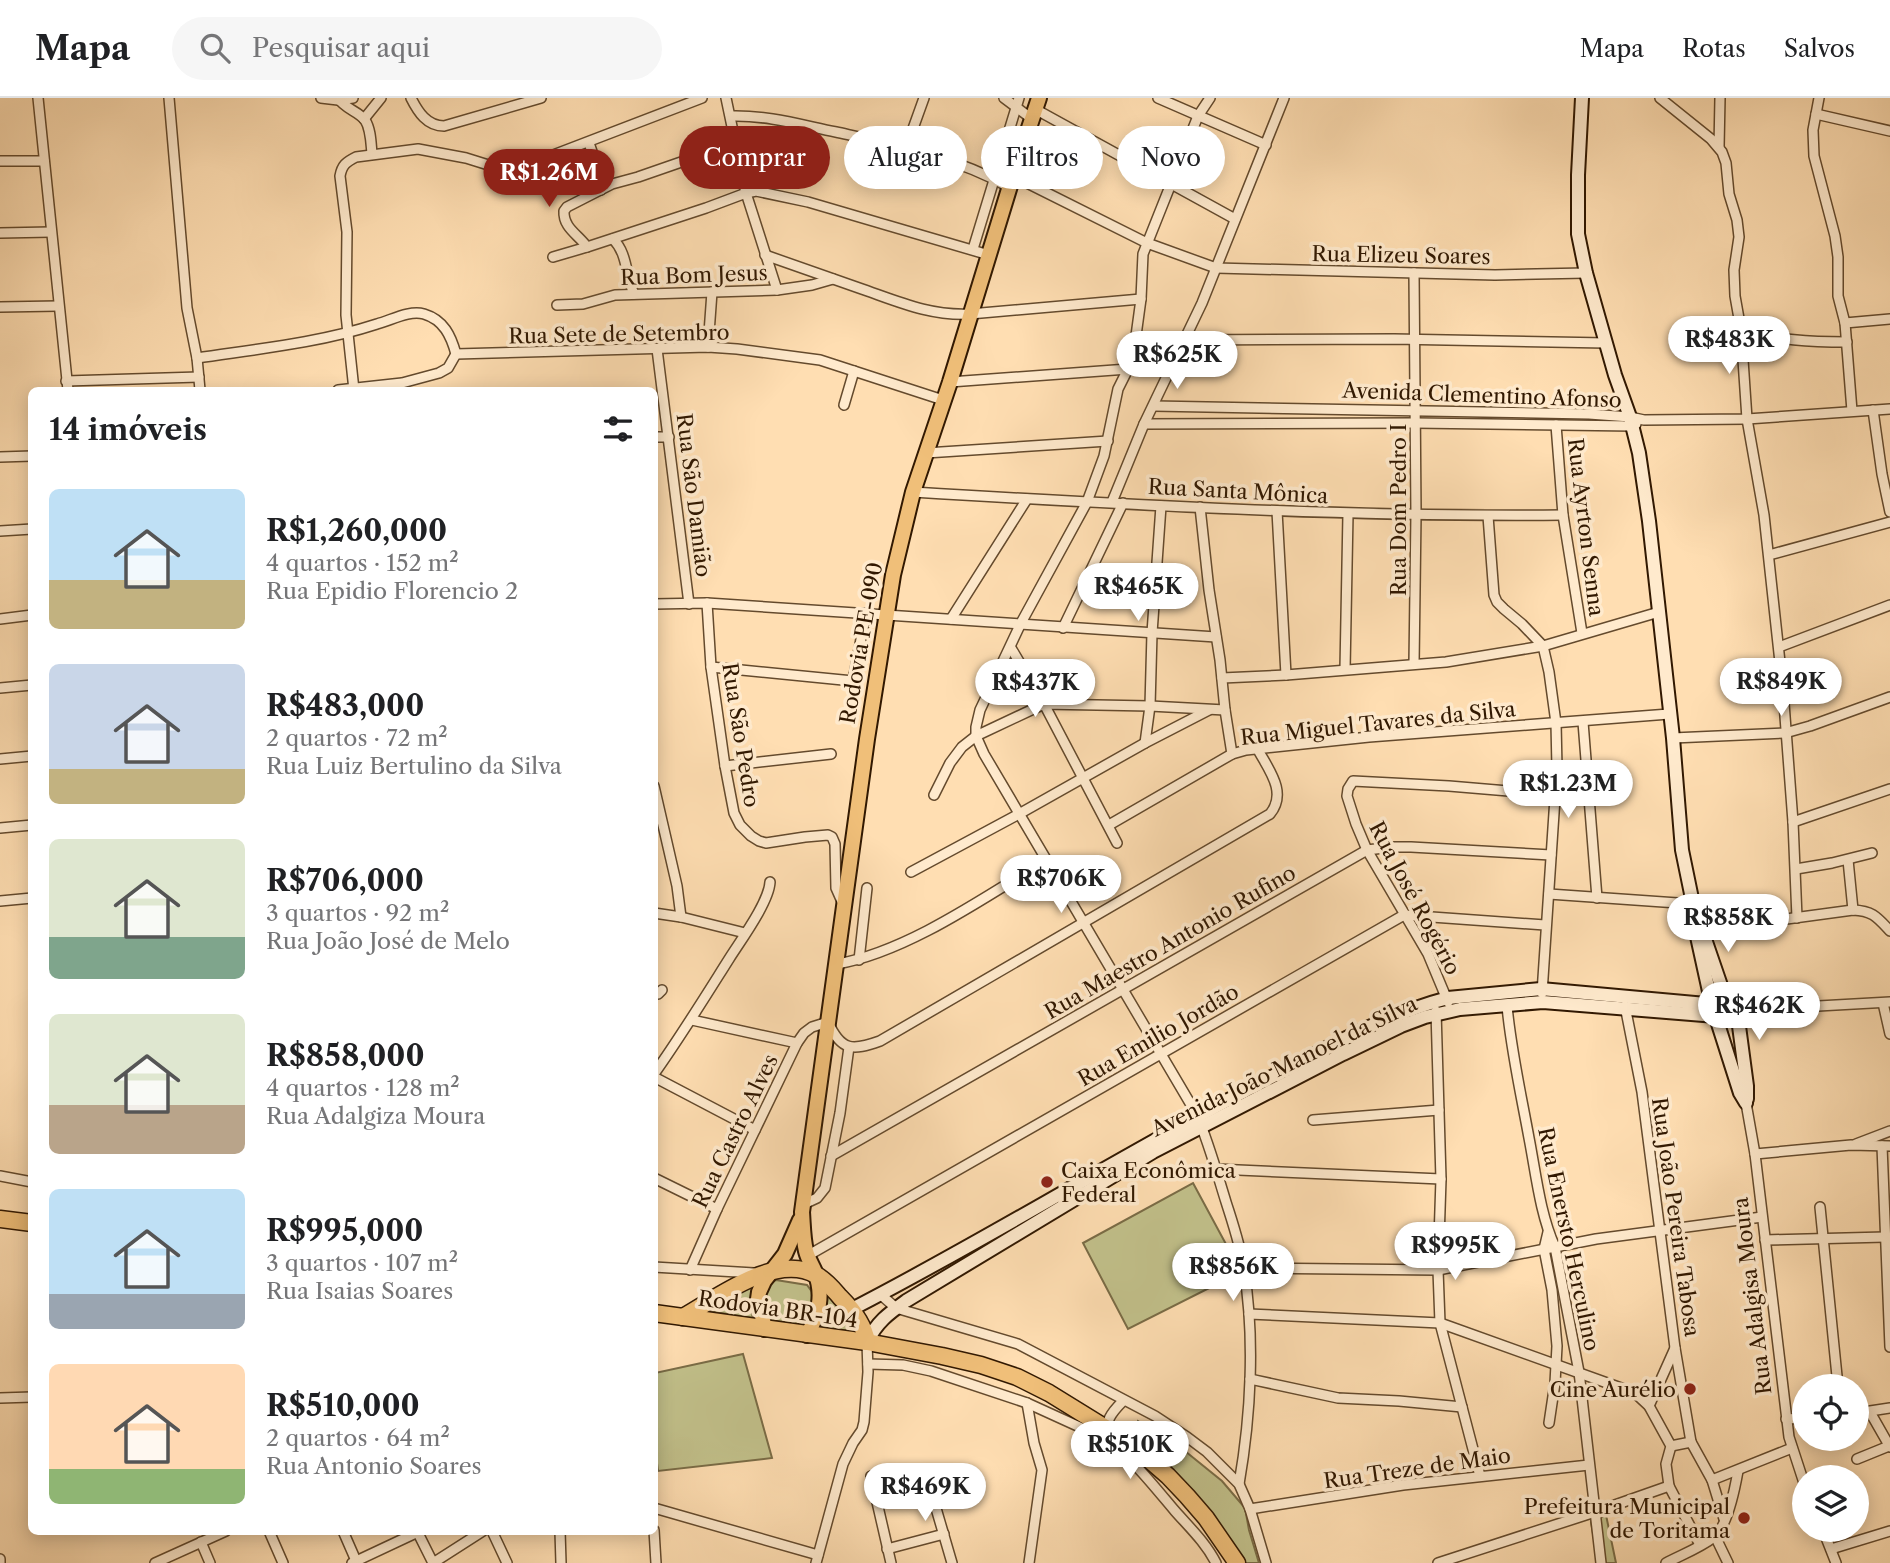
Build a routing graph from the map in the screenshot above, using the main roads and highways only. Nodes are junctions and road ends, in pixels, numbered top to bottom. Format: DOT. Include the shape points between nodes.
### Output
graph roads {
  1 [pos="1035,109"];
  2 [pos="803,1208"];
  3 [pos="0,1219"];
  4 [pos="28,1222"];
  5 [pos="767,1273"];
  6 [pos="816,1274"];
  7 [pos="658,1314"];
  8 [pos="683,1317"];
  9 [pos="765,1329"];
  10 [pos="807,1335"];
  11 [pos="867,1342"];
  12 [pos="1237,1563"];
  1 -- 2 [label="main road, Rodovia PE-090" via="913,492 893,575"];
  2 -- 5 [label="main road, Rodovia PE-090" via="791,1243"];
  2 -- 6 [label="main road, Rodovia PE-090" via="804,1243"];
  3 -- 4 [label="highway"];
  5 -- 6 [label="highway, Rodovia BR-104" via="793,1269"];
  5 -- 8 [label="highway, Rodovia BR-104"];
  5 -- 9 [label="main road, Rodovia PE-090" via="758,1299"];
  6 -- 10 [label="main road, Rodovia PE-090" via="821,1297"];
  6 -- 11 [label="highway, Rodovia BR-104" via="852,1309"];
  7 -- 8 [label="highway, Rodovia BR-104"];
  8 -- 9 [label="highway, Rodovia BR-104"];
  9 -- 10 [label="highway, Rodovia BR-104"];
  10 -- 11 [label="highway, Rodovia BR-104"];
  11 -- 12 [label="highway, Rodovia BR-104" via="981,1365 1049,1393 1106,1433 1130,1443 1168,1476 1206,1518"];
}
